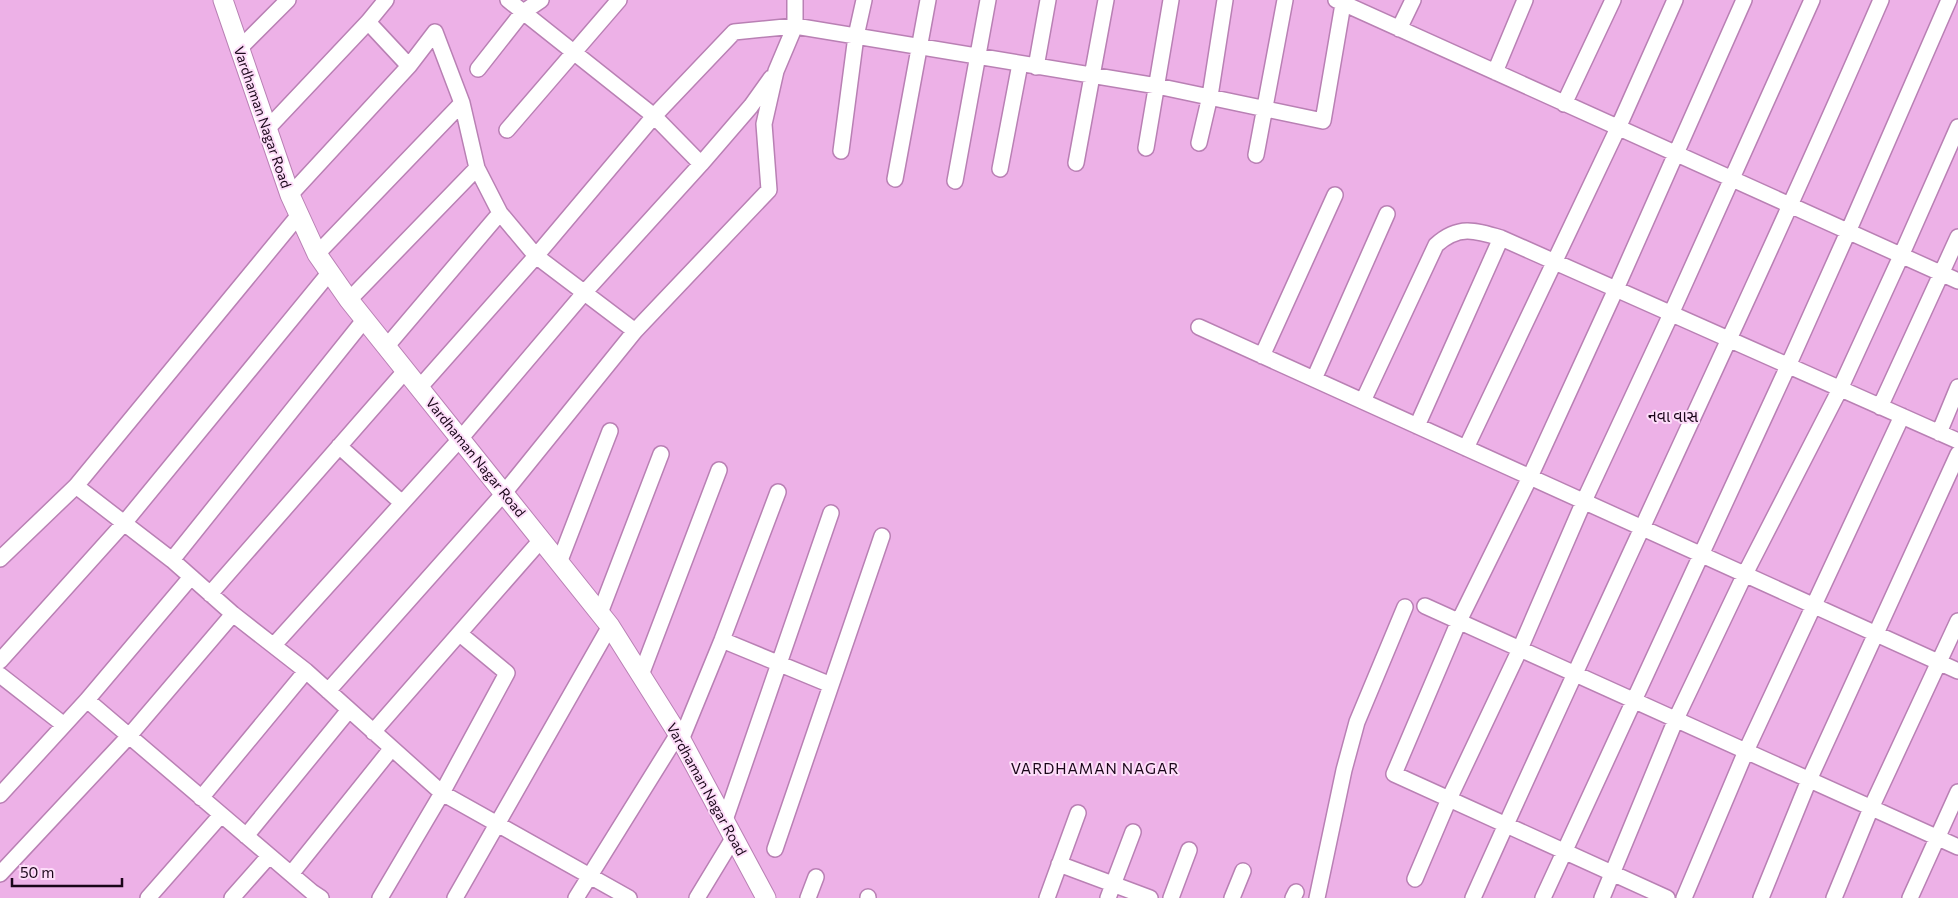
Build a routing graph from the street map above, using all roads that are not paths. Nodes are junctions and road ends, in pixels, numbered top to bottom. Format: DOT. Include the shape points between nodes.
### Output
graph roads {
  1 [pos="223,0"];
  2 [pos="288,0"];
  3 [pos="386,0"];
  4 [pos="508,0"];
  5 [pos="541,0"];
  6 [pos="619,0"];
  7 [pos="795,0"];
  8 [pos="864,0"];
  9 [pos="928,0"];
  10 [pos="988,0"];
  11 [pos="1048,0"];
  12 [pos="1106,0"];
  13 [pos="1171,0"];
  14 [pos="1225,0"];
  15 [pos="1285,0"];
  16 [pos="1413,0"];
  17 [pos="1525,0"];
  18 [pos="1613,0"];
  19 [pos="1675,0"];
  20 [pos="1744,0"];
  21 [pos="1812,0"];
  22 [pos="1881,0"];
  23 [pos="1949,0"];
  24 [pos="1340,2"];
  25 [pos="522,13"];
  26 [pos="368,22"];
  27 [pos="795,26"];
  28 [pos="1399,30"];
  29 [pos="856,36"];
  30 [pos="920,47"];
  31 [pos="240,49"];
  32 [pos="574,53"];
  33 [pos="977,57"];
  34 [pos="1020,64"];
  35 [pos="409,66"];
  36 [pos="1036,67"];
  37 [pos="478,69"];
  38 [pos="776,71"];
  39 [pos="1495,72"];
  40 [pos="1091,76"];
  41 [pos="1157,86"];
  42 [pos="1210,96"];
  43 [pos="462,103"];
  44 [pos="1564,104"];
  45 [pos="1265,108"];
  46 [pos="654,116"];
  47 [pos="1958,127"];
  48 [pos="1618,128"];
  49 [pos="267,129"];
  50 [pos="507,130"];
  51 [pos="1199,143"];
  52 [pos="1146,148"];
  53 [pos="841,151"];
  54 [pos="1676,154"];
  55 [pos="1256,155"];
  56 [pos="1076,163"];
  57 [pos="701,164"];
  58 [pos="477,168"];
  59 [pos="1000,169"];
  60 [pos="895,179"];
  61 [pos="1731,179"];
  62 [pos="955,181"];
  63 [pos="290,194"];
  64 [pos="1335,195"];
  65 [pos="1791,206"];
  66 [pos="500,213"];
  67 [pos="1387,214"];
  68 [pos="298,215"];
  69 [pos="1848,232"];
  70 [pos="1958,237"];
  71 [pos="1501,238"];
  72 [pos="317,254"];
  73 [pos="536,256"];
  74 [pos="1901,256"];
  75 [pos="1554,262"];
  76 [pos="330,272"];
  77 [pos="1941,273"];
  78 [pos="1958,281"];
  79 [pos="1616,289"];
  80 [pos="584,293"];
  81 [pos="349,300"];
  82 [pos="1671,314"];
  83 [pos="365,319"];
  84 [pos="1199,327"];
  85 [pos="635,331"];
  86 [pos="1729,340"];
  87 [pos="387,346"];
  88 [pos="1262,356"];
  89 [pos="1788,366"];
  90 [pos="406,370"];
  91 [pos="1314,379"];
  92 [pos="420,387"];
  93 [pos="1958,387"];
  94 [pos="1840,389"];
  95 [pos="1363,401"];
  96 [pos="1880,407"];
  97 [pos="1902,416"];
  98 [pos="1417,426"];
  99 [pos="610,431"];
  100 [pos="1938,433"];
  101 [pos="461,438"];
  102 [pos="1958,441"];
  103 [pos="339,446"];
  104 [pos="1466,448"];
  105 [pos="661,454"];
  106 [pos="1958,454"];
  107 [pos="719,470"];
  108 [pos="1530,477"];
  109 [pos="76,486"];
  110 [pos="778,492"];
  111 [pos="504,493"];
  112 [pos="1584,501"];
  113 [pos="402,503"];
  114 [pos="831,513"];
  115 [pos="125,522"];
  116 [pos="1641,527"];
  117 [pos="882,536"];
  118 [pos="541,540"];
  119 [pos="1700,554"];
  120 [pos="0,559"];
  121 [pos="172,560"];
  122 [pos="559,563"];
  123 [pos="1745,574"];
  124 [pos="191,577"];
  125 [pos="210,594"];
  126 [pos="1813,605"];
  127 [pos="1425,606"];
  128 [pos="1405,607"];
  129 [pos="233,614"];
  130 [pos="605,620"];
  131 [pos="1459,621"];
  132 [pos="1958,621"];
  133 [pos="1875,633"];
  134 [pos="460,634"];
  135 [pos="722,640"];
  136 [pos="274,645"];
  137 [pos="1520,649"];
  138 [pos="0,661"];
  139 [pos="1940,662"];
  140 [pos="778,665"];
  141 [pos="306,671"];
  142 [pos="1958,671"];
  143 [pos="1575,674"];
  144 [pos="0,675"];
  145 [pos="641,675"];
  146 [pos="831,685"];
  147 [pos="328,691"];
  148 [pos="87,700"];
  149 [pos="1634,700"];
  150 [pos="349,710"];
  151 [pos="1676,719"];
  152 [pos="64,725"];
  153 [pos="373,732"];
  154 [pos="129,736"];
  155 [pos="680,737"];
  156 [pos="392,748"];
  157 [pos="1746,751"];
  158 [pos="1809,780"];
  159 [pos="1958,792"];
  160 [pos="442,793"];
  161 [pos="0,795"];
  162 [pos="201,798"];
  163 [pos="1449,799"];
  164 [pos="1871,808"];
  165 [pos="1078,813"];
  166 [pos="221,815"];
  167 [pos="725,820"];
  168 [pos="497,824"];
  169 [pos="1506,825"];
  170 [pos="1133,832"];
  171 [pos="246,836"];
  172 [pos="734,837"];
  173 [pos="1936,837"];
  174 [pos="1958,847"];
  175 [pos="775,849"];
  176 [pos="1189,850"];
  177 [pos="1563,851"];
  178 [pos="270,856"];
  179 [pos="1059,864"];
  180 [pos="1243,870"];
  181 [pos="1611,873"];
  182 [pos="0,874"];
  183 [pos="291,874"];
  184 [pos="588,876"];
  185 [pos="816,877"];
  186 [pos="1414,879"];
  187 [pos="1114,883"];
  188 [pos="148,898"];
  189 [pos="232,898"];
  190 [pos="321,898"];
  191 [pos="380,898"];
  192 [pos="456,898"];
  193 [pos="576,898"];
  194 [pos="630,898"];
  195 [pos="697,898"];
  196 [pos="766,898"];
  197 [pos="808,898"];
  198 [pos="1047,898"];
  199 [pos="1108,898"];
  200 [pos="1150,898"];
  201 [pos="1171,898"];
  202 [pos="1232,898"];
  203 [pos="1317,898"];
  204 [pos="1473,898"];
  205 [pos="1543,898"];
  206 [pos="1602,898"];
  207 [pos="1667,898"];
  208 [pos="1684,898"];
  209 [pos="1761,898"];
  210 [pos="1834,898"];
  211 [pos="1910,898"];
  1 -- 31 [label="street, Vardhaman Nagar Road"];
  2 -- 31 [label="street"];
  3 -- 26 [label="street"];
  4 -- 25 [label="street"];
  5 -- 25 [label="street"];
  6 -- 32 [label="street"];
  7 -- 27 [label="street"];
  8 -- 29 [label="street"];
  9 -- 30 [label="street"];
  10 -- 33 [label="street"];
  11 -- 36 [label="street"];
  12 -- 40 [label="street"];
  13 -- 41 [label="street"];
  14 -- 42 [label="street"];
  15 -- 45 [label="street"];
  16 -- 28 [label="street"];
  17 -- 39 [label="street"];
  18 -- 44 [label="street"];
  19 -- 48 [label="street"];
  20 -- 54 [label="street"];
  21 -- 61 [label="street"];
  22 -- 65 [label="street"];
  23 -- 69 [label="street"];
  24 -- 28 [label="street"];
  24 -- 45 [label="street" via="1323,121"];
  25 -- 32 [label="street"];
  25 -- 37 [label="street"];
  26 -- 35 [label="street"];
  26 -- 49 [label="street"];
  27 -- 29 [label="street"];
  27 -- 38 [label="street"];
  27 -- 46 [label="street" via="734,32"];
  28 -- 39 [label="street"];
  29 -- 30 [label="street"];
  29 -- 53 [label="street"];
  30 -- 33 [label="street"];
  30 -- 60 [label="street"];
  31 -- 49 [label="street, Vardhaman Nagar Road"];
  32 -- 46 [label="street"];
  32 -- 50 [label="street"];
  33 -- 34 [label="street"];
  33 -- 62 [label="street"];
  34 -- 36 [label="street"];
  34 -- 59 [label="street"];
  35 -- 43 [label="street" via="435,32"];
  35 -- 63 [label="street"];
  36 -- 40 [label="street"];
  38 -- 57 [label="street" via="751,106"];
  38 -- 85 [label="street" via="764,124 769,190"];
  39 -- 44 [label="street"];
  40 -- 41 [label="street"];
  40 -- 56 [label="street"];
  41 -- 42 [label="street"];
  41 -- 52 [label="street"];
  42 -- 45 [label="street"];
  42 -- 51 [label="street"];
  43 -- 58 [label="street"];
  43 -- 72 [label="street"];
  44 -- 48 [label="street"];
  45 -- 55 [label="street"];
  46 -- 57 [label="street"];
  46 -- 73 [label="street"];
  47 -- 74 [label="street"];
  48 -- 54 [label="street"];
  48 -- 75 [label="street"];
  49 -- 63 [label="street, Vardhaman Nagar Road"];
  54 -- 61 [label="street"];
  54 -- 79 [label="street"];
  57 -- 80 [label="street"];
  58 -- 66 [label="street"];
  58 -- 81 [label="street"];
  61 -- 65 [label="street"];
  61 -- 82 [label="street"];
  63 -- 68 [label="street, Vardhaman Nagar Road"];
  64 -- 88 [label="street"];
  65 -- 69 [label="street"];
  65 -- 86 [label="street"];
  66 -- 73 [label="street"];
  66 -- 87 [label="street"];
  67 -- 91 [label="street"];
  68 -- 72 [label="street, Vardhaman Nagar Road"];
  68 -- 109 [label="street"];
  69 -- 74 [label="street"];
  69 -- 89 [label="street"];
  70 -- 77 [label="street"];
  71 -- 75 [label="street"];
  71 -- 95 [label="street" via="1478,231 1462,231 1450,234 1436,245"];
  71 -- 98 [label="street"];
  72 -- 76 [label="street, Vardhaman Nagar Road"];
  73 -- 80 [label="street"];
  73 -- 92 [label="street"];
  74 -- 77 [label="street"];
  74 -- 94 [label="street"];
  75 -- 79 [label="street"];
  75 -- 104 [label="street"];
  76 -- 81 [label="street, Vardhaman Nagar Road"];
  76 -- 115 [label="street"];
  77 -- 78 [label="street"];
  77 -- 96 [label="street"];
  79 -- 82 [label="street"];
  79 -- 108 [label="street"];
  80 -- 85 [label="street"];
  80 -- 101 [label="street"];
  81 -- 83 [label="street, Vardhaman Nagar Road"];
  82 -- 86 [label="street"];
  82 -- 112 [label="street"];
  83 -- 87 [label="street, Vardhaman Nagar Road"];
  83 -- 121 [label="street"];
  84 -- 88 [label="street"];
  85 -- 111 [label="street"];
  86 -- 89 [label="street"];
  86 -- 116 [label="street"];
  87 -- 90 [label="street, Vardhaman Nagar Road"];
  88 -- 91 [label="street"];
  89 -- 94 [label="street"];
  89 -- 119 [label="street"];
  90 -- 92 [label="street, Vardhaman Nagar Road"];
  90 -- 103 [label="street"];
  91 -- 95 [label="street"];
  92 -- 101 [label="street, Vardhaman Nagar Road"];
  93 -- 100 [label="street"];
  94 -- 96 [label="street"];
  94 -- 123 [label="street"];
  95 -- 98 [label="street"];
  96 -- 97 [label="street"];
  97 -- 100 [label="street"];
  97 -- 126 [label="street"];
  98 -- 104 [label="street"];
  99 -- 122 [label="street"];
  100 -- 102 [label="street"];
  101 -- 111 [label="street, Vardhaman Nagar Road"];
  101 -- 113 [label="street"];
  103 -- 113 [label="street"];
  103 -- 125 [label="street"];
  104 -- 108 [label="street"];
  105 -- 130 [label="street"];
  106 -- 133 [label="street"];
  107 -- 145 [label="street"];
  108 -- 112 [label="street"];
  108 -- 131 [label="street"];
  109 -- 115 [label="street"];
  109 -- 120 [label="street"];
  110 -- 135 [label="street"];
  111 -- 118 [label="street, Vardhaman Nagar Road"];
  111 -- 147 [label="street"];
  112 -- 116 [label="street"];
  112 -- 137 [label="street"];
  113 -- 136 [label="street"];
  114 -- 140 [label="street"];
  115 -- 121 [label="street"];
  115 -- 138 [label="street"];
  116 -- 119 [label="street"];
  116 -- 143 [label="street"];
  117 -- 146 [label="street"];
  118 -- 122 [label="street, Vardhaman Nagar Road"];
  118 -- 134 [label="street"];
  119 -- 123 [label="street"];
  119 -- 149 [label="street"];
  121 -- 124 [label="street"];
  122 -- 130 [label="street, Vardhaman Nagar Road"];
  123 -- 126 [label="street"];
  123 -- 151 [label="street"];
  124 -- 125 [label="street"];
  124 -- 148 [label="street"];
  125 -- 129 [label="street"];
  126 -- 133 [label="street"];
  126 -- 157 [label="street"];
  127 -- 131 [label="street"];
  128 -- 203 [label="street" via="1357,722"];
  129 -- 136 [label="street"];
  129 -- 154 [label="street"];
  130 -- 145 [label="street, Vardhaman Nagar Road"];
  130 -- 168 [label="street"];
  131 -- 137 [label="street"];
  131 -- 163 [label="street" via="1394,774"];
  132 -- 139 [label="street"];
  133 -- 139 [label="street"];
  133 -- 158 [label="street"];
  134 -- 153 [label="street"];
  134 -- 160 [label="street" via="507,673"];
  135 -- 140 [label="street"];
  135 -- 155 [label="street"];
  136 -- 141 [label="street"];
  137 -- 143 [label="street"];
  137 -- 163 [label="street"];
  139 -- 142 [label="street"];
  139 -- 164 [label="street"];
  140 -- 146 [label="street"];
  140 -- 167 [label="street"];
  141 -- 147 [label="street"];
  141 -- 162 [label="street"];
  143 -- 149 [label="street"];
  143 -- 169 [label="street"];
  144 -- 152 [label="street"];
  145 -- 155 [label="street, Vardhaman Nagar Road"];
  146 -- 175 [label="street"];
  147 -- 150 [label="street"];
  148 -- 152 [label="street"];
  148 -- 154 [label="street"];
  149 -- 151 [label="street"];
  149 -- 177 [label="street"];
  150 -- 153 [label="street"];
  150 -- 171 [label="street"];
  151 -- 157 [label="street"];
  151 -- 181 [label="street"];
  152 -- 161 [label="street"];
  153 -- 156 [label="street"];
  154 -- 162 [label="street"];
  154 -- 182 [label="street"];
  155 -- 167 [label="street, Vardhaman Nagar Road"];
  155 -- 184 [label="street"];
  156 -- 160 [label="street"];
  156 -- 183 [label="street"];
  157 -- 158 [label="street"];
  157 -- 208 [label="street"];
  158 -- 164 [label="street"];
  158 -- 209 [label="street"];
  159 -- 173 [label="street"];
  160 -- 168 [label="street"];
  160 -- 191 [label="street"];
  162 -- 166 [label="street"];
  163 -- 169 [label="street"];
  163 -- 186 [label="street"];
  164 -- 173 [label="street"];
  164 -- 210 [label="street"];
  165 -- 179 [label="street"];
  166 -- 171 [label="street"];
  166 -- 188 [label="street"];
  167 -- 172 [label="street, Vardhaman Nagar Road"];
  168 -- 184 [label="street"];
  168 -- 192 [label="street"];
  169 -- 177 [label="street"];
  169 -- 204 [label="street"];
  170 -- 187 [label="street"];
  171 -- 178 [label="street"];
  172 -- 195 [label="street"];
  172 -- 196 [label="street, Vardhaman Nagar Road"];
  173 -- 174 [label="street"];
  173 -- 211 [label="street"];
  176 -- 201 [label="street"];
  177 -- 181 [label="street"];
  177 -- 205 [label="street"];
  178 -- 183 [label="street"];
  178 -- 189 [label="street"];
  179 -- 187 [label="street"];
  179 -- 198 [label="street"];
  180 -- 202 [label="street"];
  181 -- 206 [label="street"];
  181 -- 207 [label="street"];
  183 -- 190 [label="street"];
  184 -- 193 [label="street"];
  184 -- 194 [label="street"];
  185 -- 197 [label="street"];
  187 -- 199 [label="street"];
  187 -- 200 [label="street"];
}
